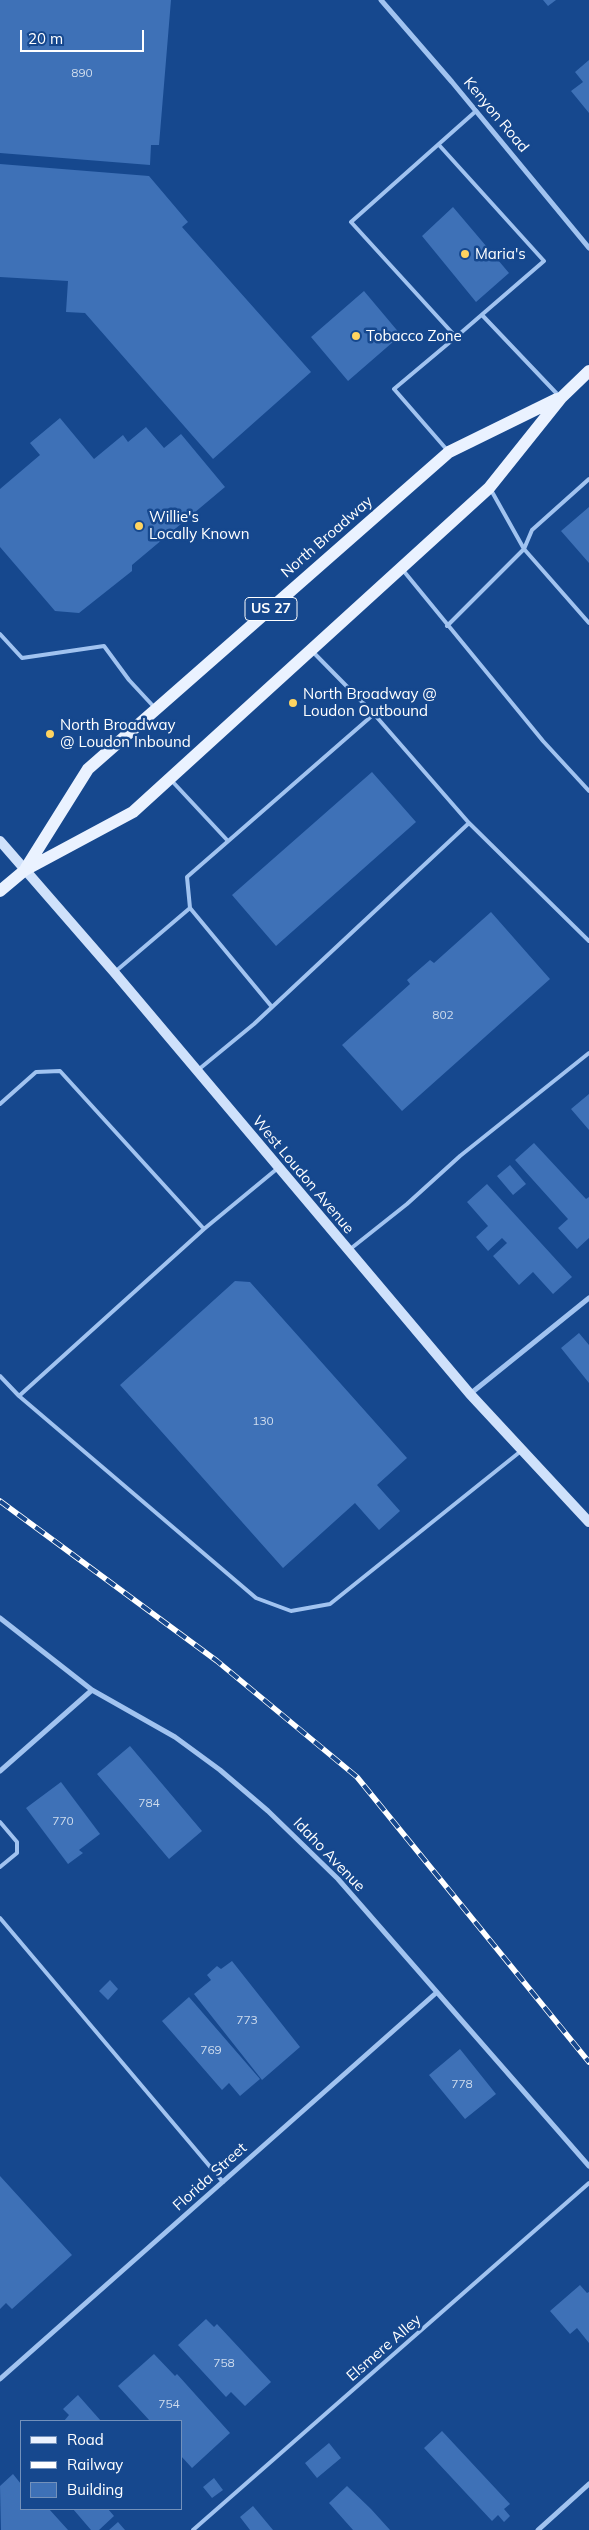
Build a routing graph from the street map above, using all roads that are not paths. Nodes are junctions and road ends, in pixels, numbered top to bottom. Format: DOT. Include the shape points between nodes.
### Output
graph roads {
  1 [pos="381,0"];
  2 [pos="476,110"];
  3 [pos="438,145"];
  4 [pos="589,248"];
  5 [pos="482,315"];
  6 [pos="456,337"];
  7 [pos="589,371"];
  8 [pos="561,398"];
  9 [pos="449,452"];
  10 [pos="589,479"];
  11 [pos="490,488"];
  12 [pos="524,549"];
  13 [pos="401,568"];
  14 [pos="589,624"];
  15 [pos="447,626"];
  16 [pos="0,634"];
  17 [pos="311,649"];
  18 [pos="156,710"];
  19 [pos="374,714"];
  20 [pos="170,779"];
  21 [pos="589,791"];
  22 [pos="469,823"];
  23 [pos="0,841"];
  24 [pos="228,841"];
  25 [pos="24,870"];
  26 [pos="0,891"];
  27 [pos="190,908"];
  28 [pos="589,941"];
  29 [pos="114,972"];
  30 [pos="272,1007"];
  31 [pos="589,1053"];
  32 [pos="196,1071"];
  33 [pos="0,1104"];
  34 [pos="278,1168"];
  35 [pos="204,1229"];
  36 [pos="348,1251"];
  37 [pos="589,1298"];
  38 [pos="0,1376"];
  39 [pos="470,1394"];
  40 [pos="19,1396"];
  41 [pos="522,1450"];
  42 [pos="589,1522"];
  43 [pos="0,1618"];
  44 [pos="92,1690"];
  45 [pos="0,1771"];
  46 [pos="0,1822"];
  47 [pos="0,1867"];
  48 [pos="0,1918"];
  49 [pos="436,1992"];
  50 [pos="589,2166"];
  51 [pos="223,2182"];
  52 [pos="589,2183"];
  53 [pos="0,2379"];
  54 [pos="589,2484"];
  55 [pos="193,2530"];
  56 [pos="538,2530"];
  1 -- 2 [label="street, Kenyon Road"];
  2 -- 3 [label="lane"];
  2 -- 4 [label="street, Kenyon Road"];
  3 -- 5 [label="lane" via="544,261"];
  3 -- 6 [label="lane" via="351,222"];
  5 -- 6 [label="lane"];
  5 -- 8 [label="lane"];
  6 -- 9 [label="lane" via="394,390"];
  7 -- 8 [label="main road, North Broadway / US 27"];
  8 -- 9 [label="main road, North Broadway / US 27"];
  8 -- 11 [label="main road, North Broadway / US 27"];
  9 -- 18 [label="main road, North Broadway / US 27"];
  10 -- 12 [label="lane" via="532,530"];
  11 -- 12 [label="lane"];
  11 -- 13 [label="main road, North Broadway / US 27"];
  12 -- 14 [label="lane"];
  12 -- 15 [label="lane"];
  13 -- 15 [label="lane"];
  13 -- 17 [label="main road, North Broadway / US 27"];
  15 -- 21 [label="lane"];
  16 -- 18 [label="lane" via="22,658 104,646"];
  17 -- 19 [label="lane"];
  17 -- 20 [label="main road, North Broadway / US 27"];
  18 -- 25 [label="main road, North Broadway / US 27" via="88,769"];
  19 -- 22 [label="lane"];
  19 -- 24 [label="lane"];
  20 -- 24 [label="lane"];
  20 -- 25 [label="main road, North Broadway / US 27" via="134,812"];
  22 -- 28 [label="lane"];
  22 -- 30 [label="lane"];
  23 -- 25 [label="main road, West Loudon Avenue"];
  24 -- 27 [label="lane" via="186,877"];
  25 -- 26 [label="main road, North Broadway / US 27"];
  25 -- 29 [label="main road, West Loudon Avenue"];
  27 -- 29 [label="lane"];
  27 -- 30 [label="lane"];
  29 -- 32 [label="main road, West Loudon Avenue"];
  30 -- 32 [label="lane"];
  31 -- 36 [label="lane"];
  32 -- 34 [label="main road, West Loudon Avenue"];
  33 -- 35 [label="lane" via="36,1072 60,1071"];
  34 -- 35 [label="lane"];
  34 -- 36 [label="main road, West Loudon Avenue"];
  35 -- 40 [label="lane"];
  36 -- 39 [label="main road, West Loudon Avenue"];
  37 -- 39 [label="street"];
  38 -- 40 [label="lane"];
  39 -- 41 [label="main road, West Loudon Avenue"];
  40 -- 41 [label="lane" via="256,1598 291,1611 330,1604"];
  41 -- 42 [label="main road, West Loudon Avenue"];
  43 -- 44 [label="street, Idaho Avenue"];
  44 -- 45 [label="street"];
  44 -- 49 [label="street, Idaho Avenue" via="175,1737 268,1811 338,1879"];
  46 -- 47 [label="lane" via="18,1842 18,1853"];
  48 -- 51 [label="lane"];
  49 -- 50 [label="street, Idaho Avenue"];
  49 -- 51 [label="street, Florida Street"];
  51 -- 53 [label="street, Florida Street"];
  52 -- 55 [label="lane, Elsmere Alley"];
  54 -- 56 [label="street"];
}
